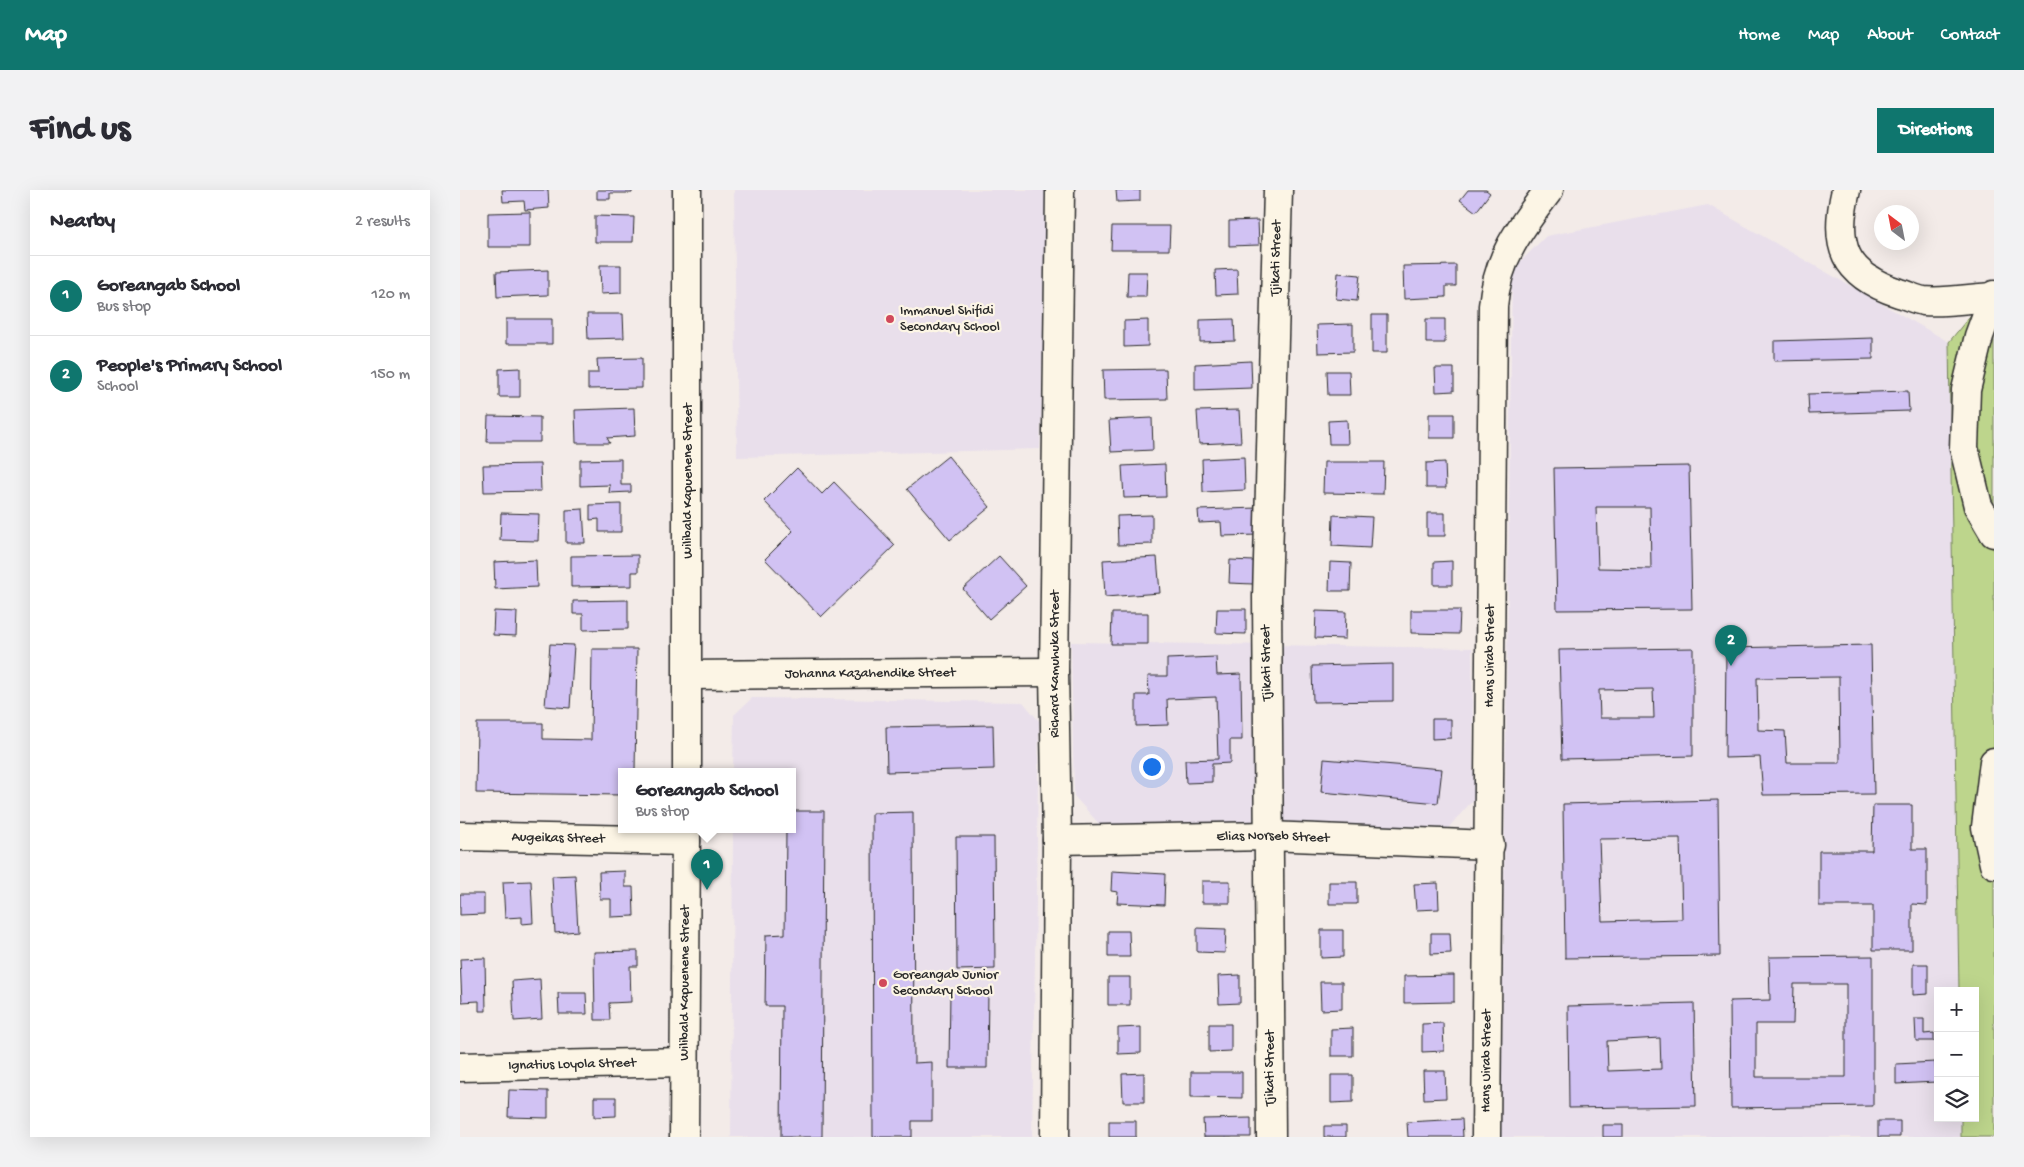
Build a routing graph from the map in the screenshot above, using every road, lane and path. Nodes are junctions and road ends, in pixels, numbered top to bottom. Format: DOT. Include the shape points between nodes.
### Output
graph roads {
  1 [pos="687,190"];
  2 [pos="1060,190"];
  3 [pos="1278,190"];
  4 [pos="1549,190"];
  5 [pos="1846,190"];
  6 [pos="1994,296"];
  7 [pos="1994,533"];
  8 [pos="1054,672"];
  9 [pos="688,675"];
  10 [pos="1994,762"];
  11 [pos="687,768"];
  12 [pos="686,835"];
  13 [pos="460,836"];
  14 [pos="1269,836"];
  15 [pos="1058,840"];
  16 [pos="1490,845"];
  17 [pos="1994,864"];
  18 [pos="684,1062"];
  19 [pos="460,1067"];
  20 [pos="684,1137"];
  21 [pos="1054,1137"];
  22 [pos="1271,1137"];
  23 [pos="1486,1137"];
  1 -- 9 [label="street, Wilibald Kapuenene Street"];
  2 -- 8 [label="street, Richard Kamuhuka Street"];
  3 -- 14 [label="street, Tjikati Street" via="1267,597"];
  4 -- 16 [label="street, Hans Uirab Street" via="1505,254 1494,292"];
  5 -- 6 [label="street" via="1841,213 1842,245 1854,268 1875,285 1924,301"];
  6 -- 7 [label="street" via="1979,336 1966,390 1964,448 1978,506"];
  8 -- 9 [label="street, Johanna Kazahendike Street"];
  8 -- 15 [label="street, Richard Kamuhuka Street"];
  9 -- 11 [label="street, Wilibald Kapuenene Street"];
  10 -- 17 [label="street" via="1986,828"];
  12 -- 13 [label="street, Augeikas Street"];
  12 -- 18 [label="street, Wilibald Kapuenene Street"];
  14 -- 15 [label="street, Elias Norseb Street"];
  14 -- 16 [label="street, Elias Norseb Street"];
  14 -- 22 [label="street, Tjikati Street"];
  15 -- 21 [label="street, Richard Kamuhuka Street"];
  16 -- 23 [label="street, Hans Uirab Street"];
  18 -- 19 [label="street, Ignatius Loyola Street"];
  18 -- 20 [label="street, Wilibald Kapuenene Street"];
}
